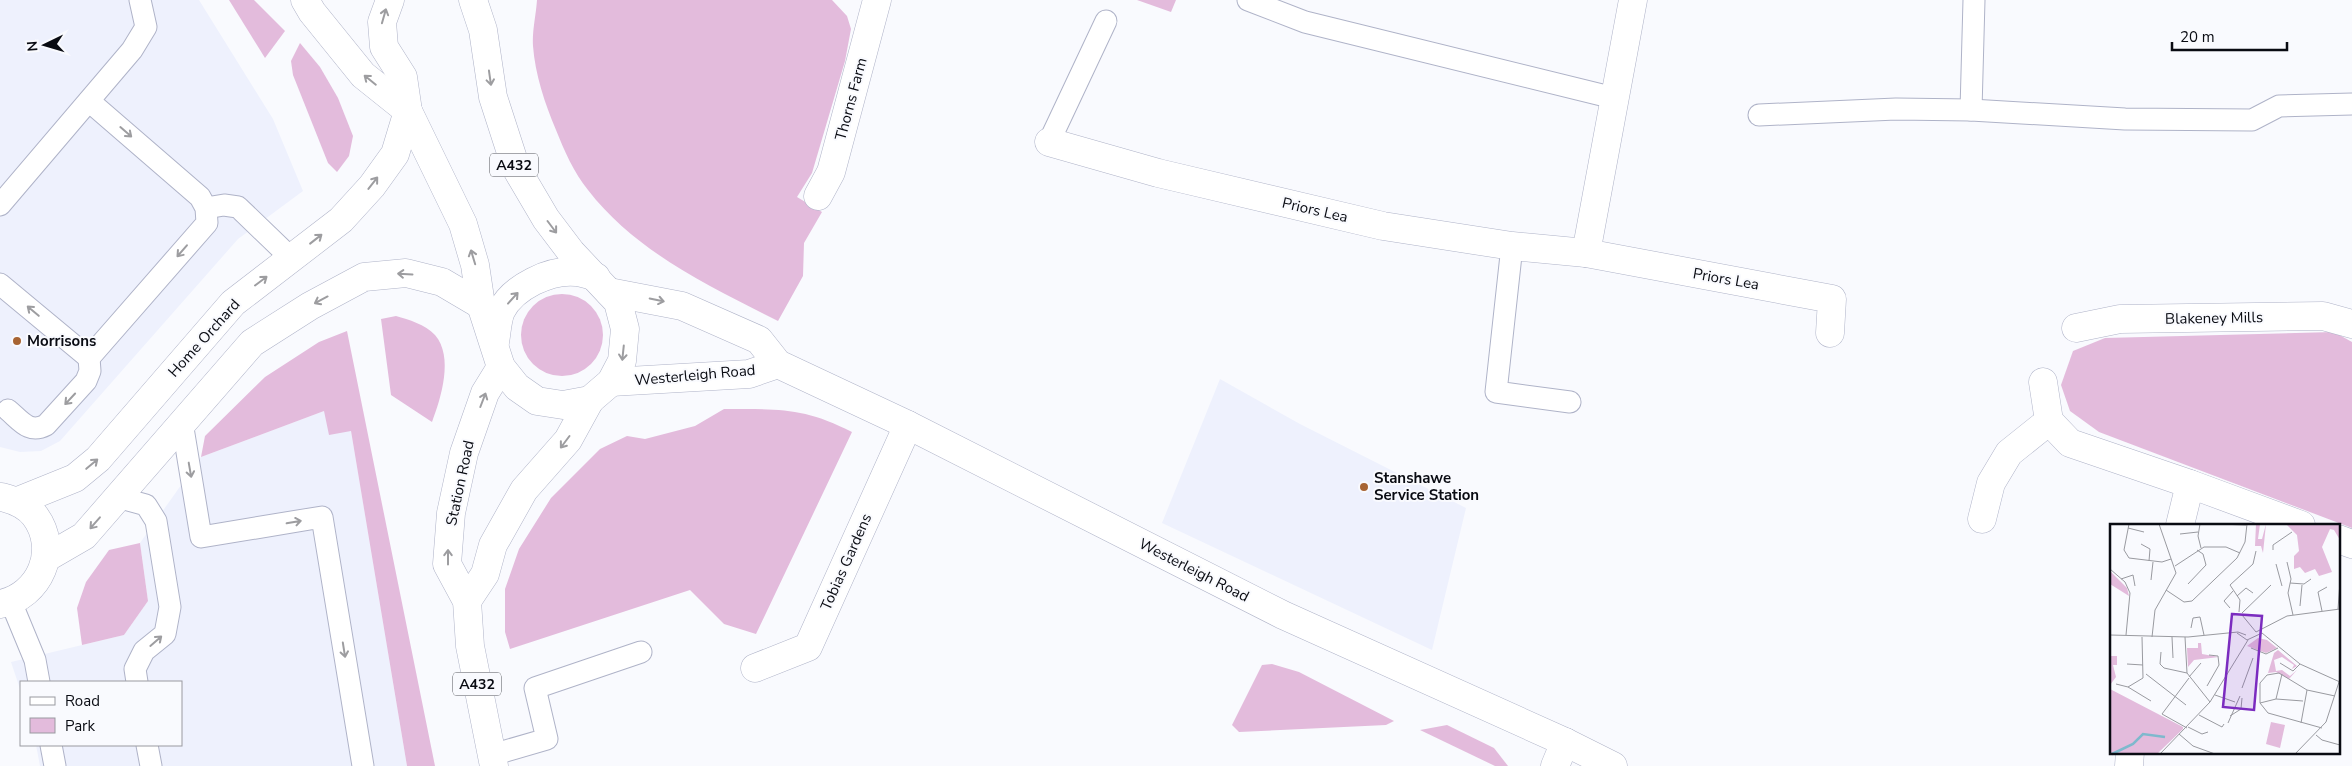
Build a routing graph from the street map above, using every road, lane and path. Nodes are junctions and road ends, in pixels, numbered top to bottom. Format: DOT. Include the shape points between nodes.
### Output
graph roads {
  1 [pos="140,0"];
  2 [pos="305,0"];
  3 [pos="390,0"];
  4 [pos="473,0"];
  5 [pos="492,0"];
  6 [pos="877,0"];
  7 [pos="1248,0"];
  8 [pos="1633,0"];
  9 [pos="1974,0"];
  10 [pos="1106,21"];
  11 [pos="484,30"];
  12 [pos="1614,98"];
  13 [pos="89,101"];
  14 [pos="2352,104"];
  15 [pos="1971,110"];
  16 [pos="408,111"];
  17 [pos="1759,115"];
  18 [pos="1049,142"];
  19 [pos="818,196"];
  20 [pos="0,205"];
  21 [pos="206,208"];
  22 [pos="1512,246"];
  23 [pos="1586,254"];
  24 [pos="291,258"];
  25 [pos="0,284"];
  26 [pos="602,284"];
  27 [pos="481,305"];
  28 [pos="2352,324"];
  29 [pos="2076,328"];
  30 [pos="1830,333"];
  31 [pos="498,354"];
  32 [pos="89,358"];
  33 [pos="778,364"];
  34 [pos="611,382"];
  35 [pos="2043,382"];
  36 [pos="590,400"];
  37 [pos="1570,402"];
  38 [pos="8,410"];
  39 [pos="2049,421"];
  40 [pos="182,422"];
  41 [pos="908,425"];
  42 [pos="2190,484"];
  43 [pos="117,498"];
  44 [pos="9,499"];
  45 [pos="1982,519"];
  46 [pos="2180,524"];
  47 [pos="2297,524"];
  48 [pos="2340,540"];
  49 [pos="2352,544"];
  50 [pos="46,558"];
  51 [pos="467,601"];
  52 [pos="5,603"];
  53 [pos="641,652"];
  54 [pos="755,668"];
  55 [pos="40,681"];
  56 [pos="137,681"];
  57 [pos="51,746"];
  58 [pos="148,746"];
  59 [pos="1560,754"];
  60 [pos="493,760"];
  61 [pos="55,766"];
  62 [pos="151,766"];
  63 [pos="363,766"];
  64 [pos="1613,766"];
  1 -- 13 [label="lane" via="146,27 132,50"];
  16 -- 2 [label="street, one-way" via="363,75"];
  16 -- 3 [label="street, A432, one-way" via="403,77 384,47 382,22"];
  4 -- 11 [label="street, A432"];
  5 -- 11 [label="street, A432"];
  6 -- 19 [label="street, Thorns Farm" via="831,172"];
  7 -- 12 [label="lane" via="1305,22"];
  8 -- 12 [label="street"];
  9 -- 15 [label="lane"];
  10 -- 18 [label="lane"];
  11 -- 26 [label="street, A432, one-way" via="493,97 516,168 546,219 571,252"];
  12 -- 23 [label="street"];
  13 -- 20 [label="lane"];
  13 -- 21 [label="lane, one-way" via="200,197"];
  14 -- 15 [label="lane" via="2279,106 2252,120 2125,119"];
  15 -- 17 [label="lane" via="1896,109"];
  24 -- 16 [label="street, Home Orchard, one-way" via="341,220 372,186 395,154"];
  27 -- 16 [label="street, A432, one-way" via="475,265 463,224"];
  18 -- 22 [label="street, Priors Lea" via="1158,173 1383,226"];
  21 -- 24 [label="lane" via="224,205 238,208"];
  21 -- 32 [label="lane, one-way" via="207,223"];
  22 -- 23 [label="street, Priors Lea"];
  22 -- 37 [label="lane" via="1496,392"];
  23 -- 30 [label="street, Priors Lea" via="1832,299"];
  44 -- 24 [label="street, Home Orchard, one-way" via="75,478 98,459 233,303"];
  32 -- 25 [label="lane, one-way"];
  31 -- 26 [label="street, A432, one-way" via="501,312 515,294 536,280 561,273 576,272"];
  26 -- 33 [label="street, Westerleigh Road, one-way" via="682,306 759,340"];
  26 -- 34 [label="street, A432, one-way" via="618,302 625,329 622,361"];
  27 -- 31 [label="street, A432"];
  27 -- 40 [label="street, one-way" via="442,282 406,272 364,277 252,343"];
  28 -- 29 [label="street, Blakeney Mills" via="2323,316 2120,319"];
  31 -- 36 [label="street, A432" via="517,387 537,400 563,406"];
  51 -- 31 [label="street, Station Road / A432, one-way" via="447,564 450,513 464,453"];
  32 -- 38 [label="lane, one-way" via="90,371 86,382 46,425 37,430 29,429"];
  33 -- 34 [label="street, Westerleigh Road" via="750,374"];
  33 -- 41 [label="street, Westerleigh Road"];
  34 -- 36 [label="street, A432"];
  35 -- 39 [label="street"];
  36 -- 51 [label="street, A432, one-way" via="568,440 524,490 493,545 485,574"];
  39 -- 42 [label="street" via="2070,443"];
  39 -- 45 [label="street" via="2009,453 1991,483"];
  40 -- 43 [label="street"];
  40 -- 63 [label="lane, one-way" via="201,537 322,517"];
  41 -- 54 [label="street, Tobias Gardens" via="808,647"];
  41 -- 59 [label="street, Westerleigh Road"];
  42 -- 46 [label="street"];
  42 -- 47 [label="street"];
  43 -- 50 [label="street, one-way" via="84,536"];
  56 -- 43 [label="lane, one-way" via="135,670 144,651 165,634 170,607 156,521 146,504"];
  44 -- 50 [label="street" via="35,516 45,535"];
  48 -- 49 [label="street"];
  50 -- 52 [label="street" via="40,576 28,592"];
  51 -- 60 [label="street, Station Road / A432" via="470,646"];
  52 -- 55 [label="lane" via="35,660"];
  53 -- 60 [label="lane" via="535,688 547,739"];
  57 -- 61 [label="lane"];
  58 -- 62 [label="lane"];
  59 -- 64 [label="street, Westerleigh Road"];
}
